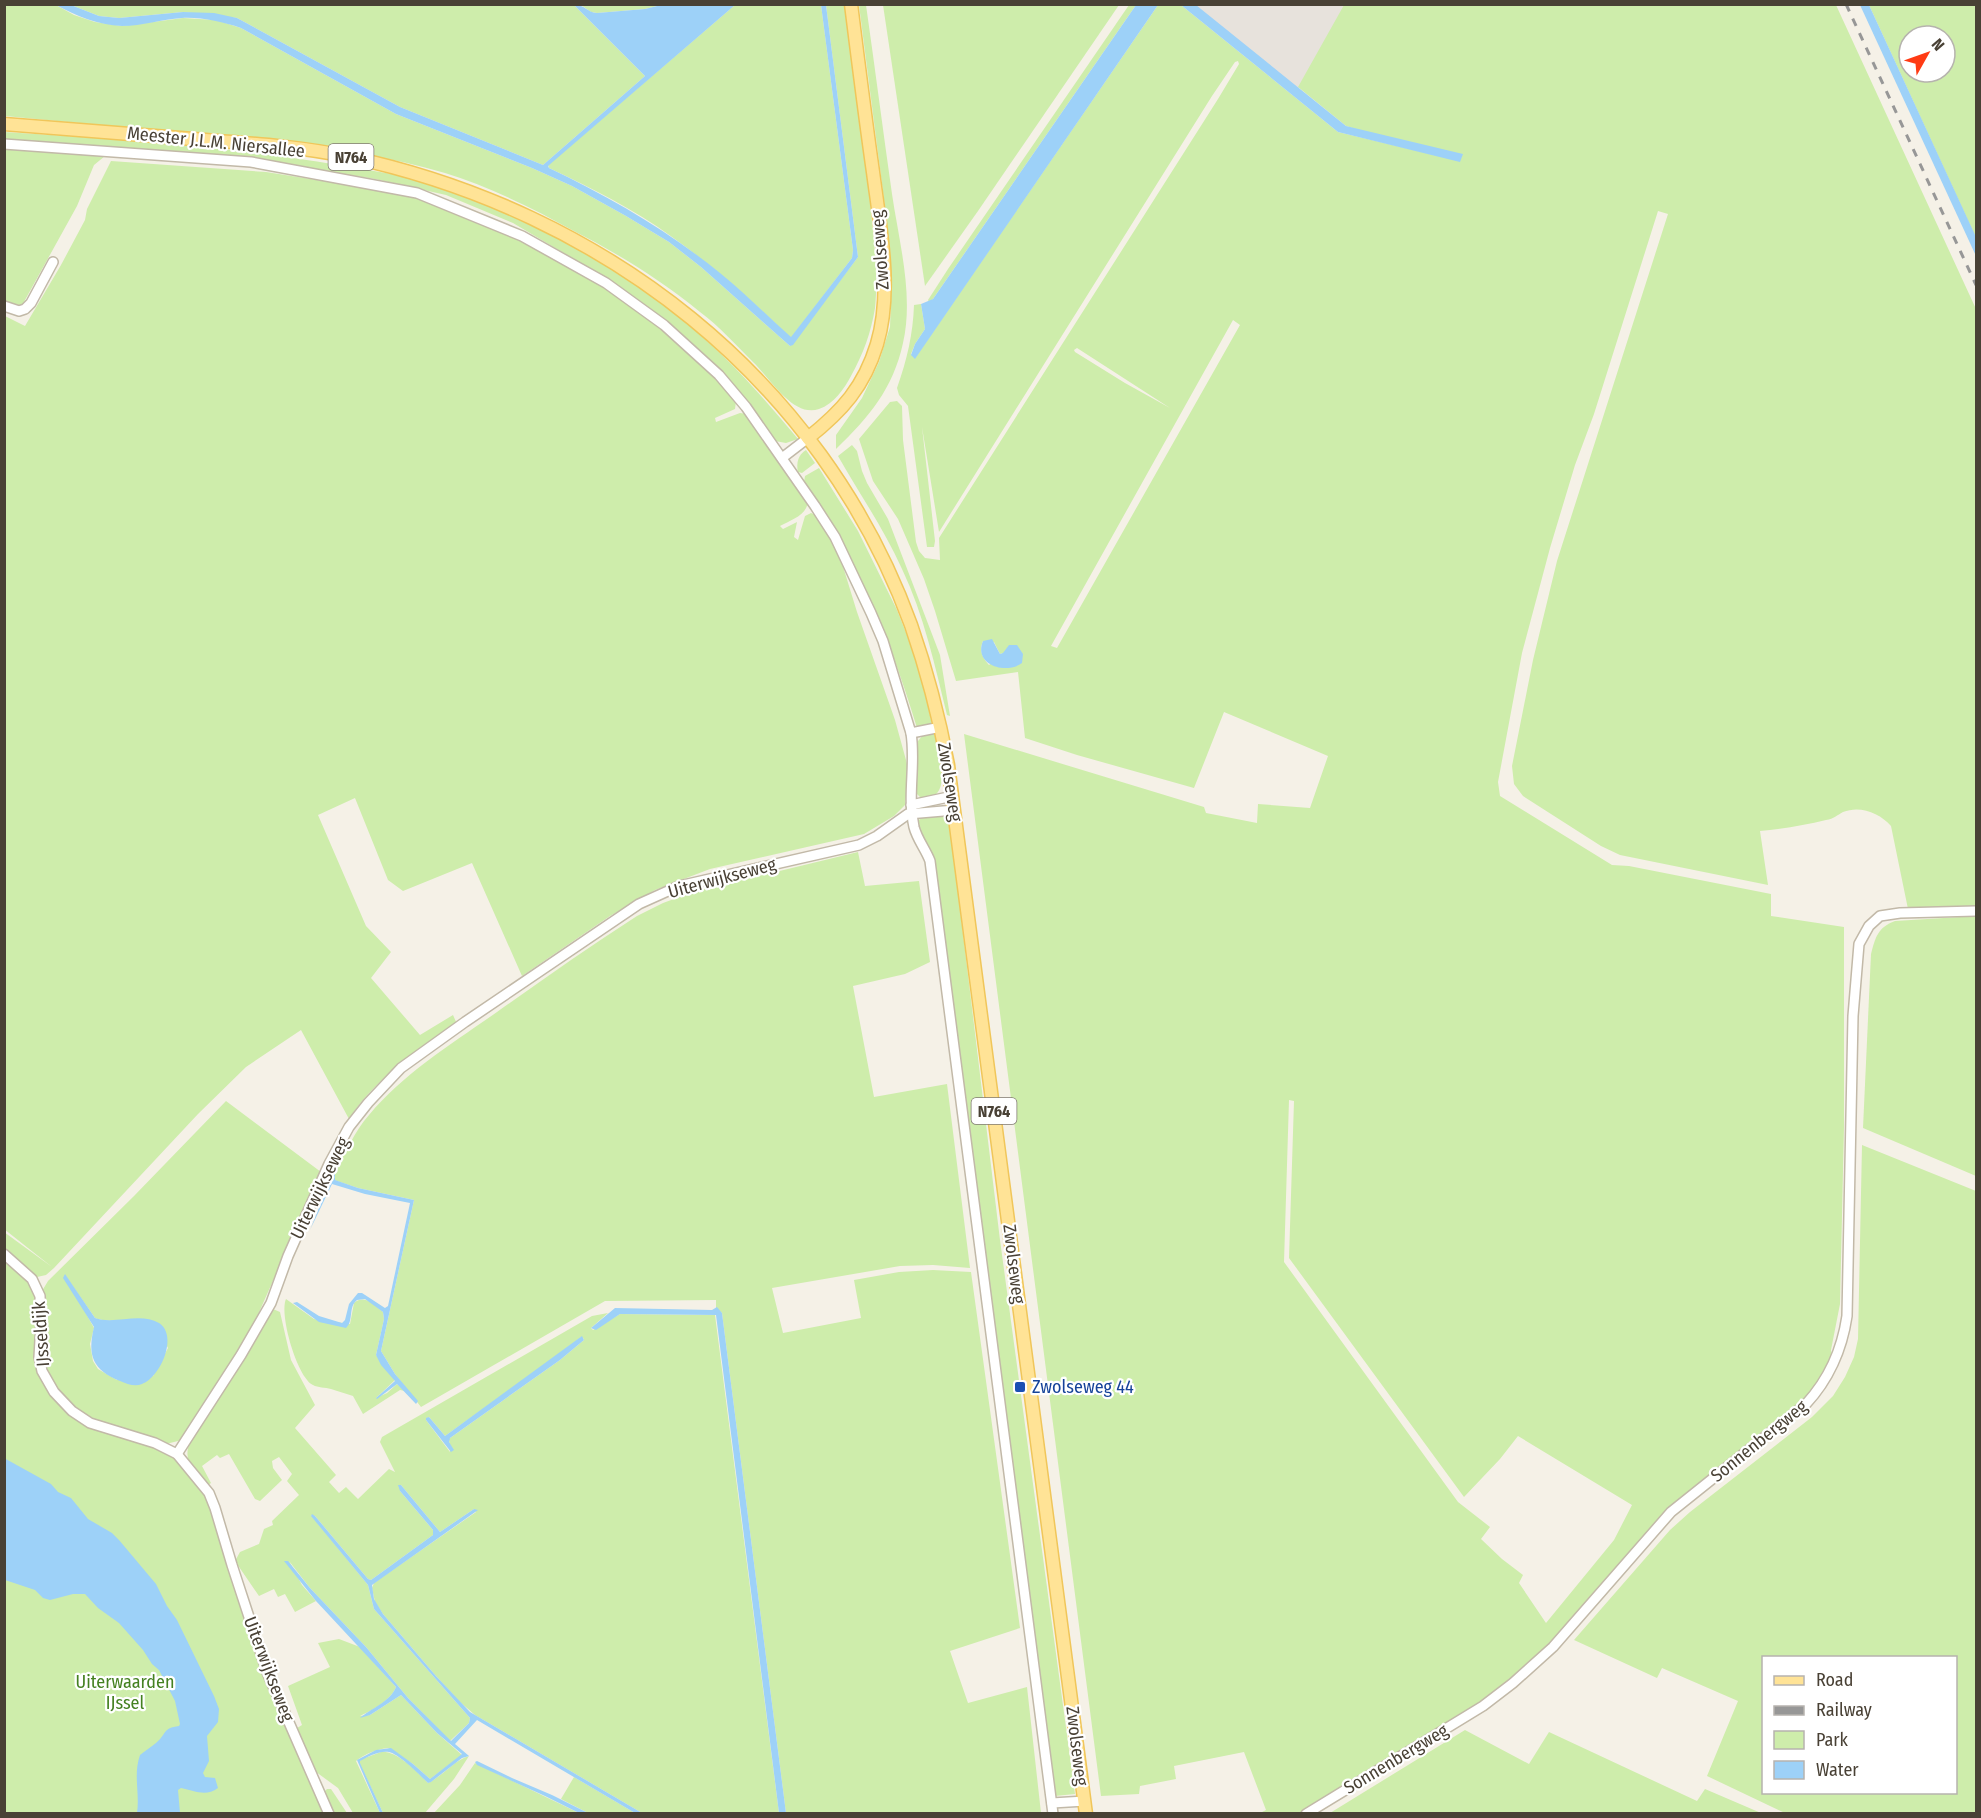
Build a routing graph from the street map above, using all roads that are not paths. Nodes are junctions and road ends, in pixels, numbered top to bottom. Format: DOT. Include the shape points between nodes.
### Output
graph roads {
  1 [pos="851,4"];
  2 [pos="4,124"];
  3 [pos="4,144"];
  4 [pos="53,262"];
  5 [pos="4,306"];
  6 [pos="808,438"];
  7 [pos="782,458"];
  8 [pos="797,480"];
  9 [pos="941,727"];
  10 [pos="911,733"];
  11 [pos="953,796"];
  12 [pos="911,809"];
  13 [pos="955,810"];
  14 [pos="1977,911"];
  15 [pos="4,1254"];
  16 [pos="177,1454"];
  17 [pos="1052,1803"];
  18 [pos="1085,1807"];
  19 [pos="329,1814"];
  20 [pos="1053,1814"];
  21 [pos="1306,1814"];
  1 -- 6 [label="main road, Zwolseweg" via="882,242 884,292 877,344 861,381 839,412"];
  2 -- 6 [label="main road, Meester J.L.M. Niersallee / N764" via="259,144 348,157 434,178 571,238 630,272 680,308 733,355"];
  3 -- 7 [label="street, Meester J.L.M. Niersallee" via="251,162 417,193 487,221 568,260 664,325 733,391"];
  4 -- 5 [label="street" via="28,306 19,311"];
  6 -- 7 [label="street"];
  6 -- 9 [label="main road, Zwolseweg / N764" via="847,495 896,588 921,654"];
  7 -- 8 [label="street, Meester J.L.M. Niersallee"];
  8 -- 10 [label="street, Zwolseweg" via="835,537 871,613"];
  9 -- 10 [label="street, Zwolseweg"];
  9 -- 11 [label="main road, Zwolseweg / N764"];
  10 -- 12 [label="street, Zwolseweg"];
  11 -- 12 [label="street, Uiterwijkseweg"];
  11 -- 13 [label="main road, Zwolseweg / N764"];
  12 -- 13 [label="street, Uiterwijkseweg"];
  12 -- 16 [label="street, Uiterwijkseweg" via="859,845 699,880 639,904 401,1068 349,1127 288,1256 271,1303 242,1356"];
  12 -- 17 [label="street, Zwolseweg" via="915,830 930,861"];
  13 -- 18 [label="main road, Zwolseweg / N764"];
  14 -- 21 [label="street, Sonnenbergweg" via="1880,916 1859,944 1853,1016 1847,1316 1844,1339 1819,1390 1671,1512 1553,1647 1513,1683 1483,1706"];
  15 -- 16 [label="street, IJsseldijk" via="32,1279 40,1296 39,1357 54,1392 90,1423"];
  16 -- 19 [label="street, Uiterwijkseweg" via="212,1500 267,1672"];
  17 -- 18 [label="street, Zwolseweg"];
  17 -- 20 [label="street, Zwolseweg"];
}
